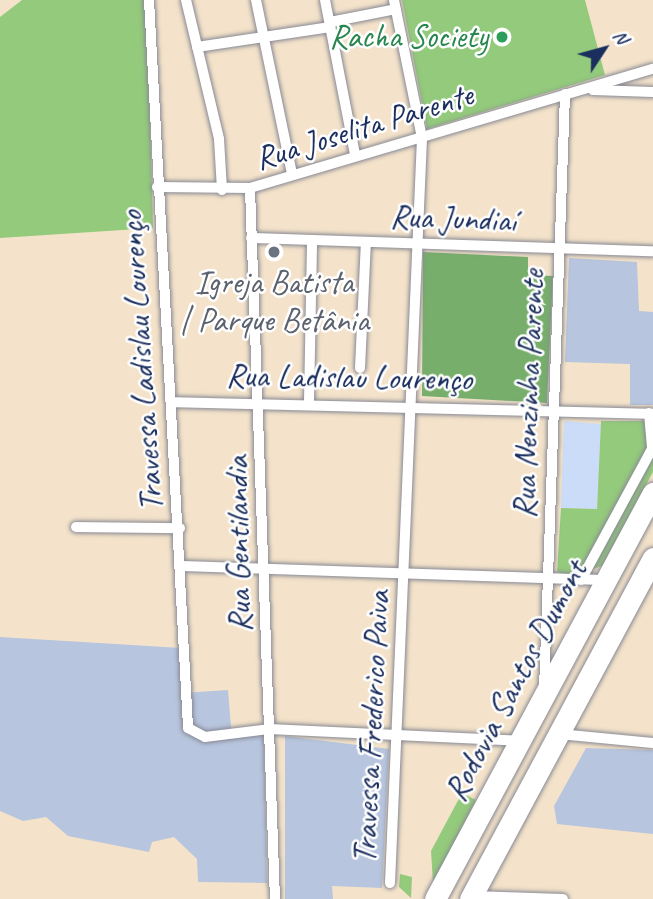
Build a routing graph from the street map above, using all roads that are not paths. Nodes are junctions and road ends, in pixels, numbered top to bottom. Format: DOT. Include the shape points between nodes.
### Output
graph roads {
  1 [pos="186,0"];
  2 [pos="256,0"];
  3 [pos="325,0"];
  4 [pos="149,1"];
  5 [pos="395,5"];
  6 [pos="330,24"];
  7 [pos="263,36"];
  8 [pos="197,47"];
  9 [pos="653,69"];
  10 [pos="581,90"];
  11 [pos="653,92"];
  12 [pos="565,94"];
  13 [pos="422,138"];
  14 [pos="355,154"];
  15 [pos="292,174"];
  16 [pos="158,187"];
  17 [pos="250,188"];
  18 [pos="222,190"];
  19 [pos="251,239"];
  20 [pos="415,240"];
  21 [pos="312,241"];
  22 [pos="366,243"];
  23 [pos="561,249"];
  24 [pos="653,251"];
  25 [pos="360,368"];
  26 [pos="309,401"];
  27 [pos="171,402"];
  28 [pos="262,402"];
  29 [pos="415,405"];
  30 [pos="555,408"];
  31 [pos="651,414"];
  32 [pos="653,448"];
  33 [pos="653,493"];
  34 [pos="76,527"];
  35 [pos="180,528"];
  36 [pos="653,558"];
  37 [pos="180,566"];
  38 [pos="265,568"];
  39 [pos="406,573"];
  40 [pos="547,579"];
  41 [pos="581,580"];
  42 [pos="605,580"];
  43 [pos="647,581"];
  44 [pos="544,696"];
  45 [pos="269,729"];
  46 [pos="397,733"];
  47 [pos="559,734"];
  48 [pos="520,741"];
  49 [pos="653,743"];
  50 [pos="390,883"];
  51 [pos="471,897"];
  52 [pos="275,899"];
  53 [pos="435,899"];
  54 [pos="564,899"];
  1 -- 8 [label="street"];
  2 -- 7 [label="street"];
  3 -- 6 [label="street"];
  4 -- 16 [label="street, Travessa Ladislau Lourenço"];
  5 -- 6 [label="street"];
  5 -- 13 [label="street, Travessa Frederico Paiva"];
  6 -- 7 [label="street"];
  6 -- 14 [label="street"];
  7 -- 8 [label="street"];
  7 -- 15 [label="street"];
  8 -- 18 [label="street" via="219,139"];
  9 -- 10 [label="street, Rua Joselita Parente"];
  10 -- 11 [label="street, Rua Joselita Parente"];
  10 -- 12 [label="street, Rua Joselita Parente"];
  12 -- 13 [label="street, Rua Joselita Parente"];
  12 -- 23 [label="street, Rua Nenzinha Parente"];
  13 -- 14 [label="street, Rua Joselita Parente"];
  13 -- 20 [label="street, Travessa Frederico Paiva"];
  14 -- 15 [label="street, Rua Joselita Parente"];
  15 -- 17 [label="street, Rua Joselita Parente"];
  16 -- 18 [label="street, Rua Joselita Parente"];
  16 -- 27 [label="street, Travessa Ladislau Lourenço"];
  17 -- 18 [label="street, Rua Joselita Parente"];
  17 -- 19 [label="street, Rua Gentilandia"];
  19 -- 21 [label="street, Rua Jundiaí"];
  19 -- 28 [label="street, Rua Gentilandia"];
  20 -- 22 [label="street, Rua Jundiaí"];
  20 -- 23 [label="street, Rua Jundiaí"];
  20 -- 29 [label="street, Travessa Frederico Paiva"];
  21 -- 22 [label="street, Rua Jundiaí"];
  21 -- 26 [label="street"];
  22 -- 25 [label="street"];
  23 -- 24 [label="street, Rua Jundiaí"];
  23 -- 30 [label="street, Rua Nenzinha Parente"];
  26 -- 28 [label="street, Rua Ladislau Lourenço"];
  26 -- 29 [label="street, Rua Ladislau Lourenço"];
  27 -- 28 [label="street, Rua Ladislau Lourenço"];
  27 -- 35 [label="street, Travessa Ladislau Lourenço"];
  28 -- 38 [label="street, Rua Gentilandia"];
  29 -- 30 [label="street, Rua Ladislau Lourenço"];
  29 -- 39 [label="street, Travessa Frederico Paiva"];
  30 -- 31 [label="street, Rua Ladislau Lourenço"];
  30 -- 40 [label="street, Rua Nenzinha Parente"];
  31 -- 32 [label="street"];
  32 -- 41 [label="street"];
  33 -- 42 [label="highway, Rodovia Santos Dumont"];
  34 -- 35 [label="street"];
  35 -- 37 [label="street, Travessa Ladislau Lourenço"];
  36 -- 43 [label="highway, Rodovia Santos Dumont"];
  37 -- 38 [label="street"];
  37 -- 45 [label="street, Travessa Ladislau Lourenço" via="186,719 196,736"];
  38 -- 39 [label="street"];
  38 -- 45 [label="street, Rua Gentilandia"];
  39 -- 40 [label="street"];
  39 -- 46 [label="street, Travessa Frederico Paiva"];
  40 -- 41 [label="street"];
  40 -- 44 [label="street, Rua Nenzinha Parente"];
  41 -- 42 [label="street"];
  42 -- 44 [label="highway, Rodovia Santos Dumont"];
  43 -- 47 [label="highway, Rodovia Santos Dumont"];
  44 -- 48 [label="highway, Rodovia Santos Dumont"];
  45 -- 46 [label="street"];
  45 -- 52 [label="street, Rua Gentilandia"];
  46 -- 48 [label="street"];
  46 -- 50 [label="street, Travessa Frederico Paiva"];
  47 -- 49 [label="street"];
  47 -- 51 [label="highway, Rodovia Santos Dumont"];
  48 -- 53 [label="highway, Rodovia Santos Dumont"];
  51 -- 54 [label="street"];
}
